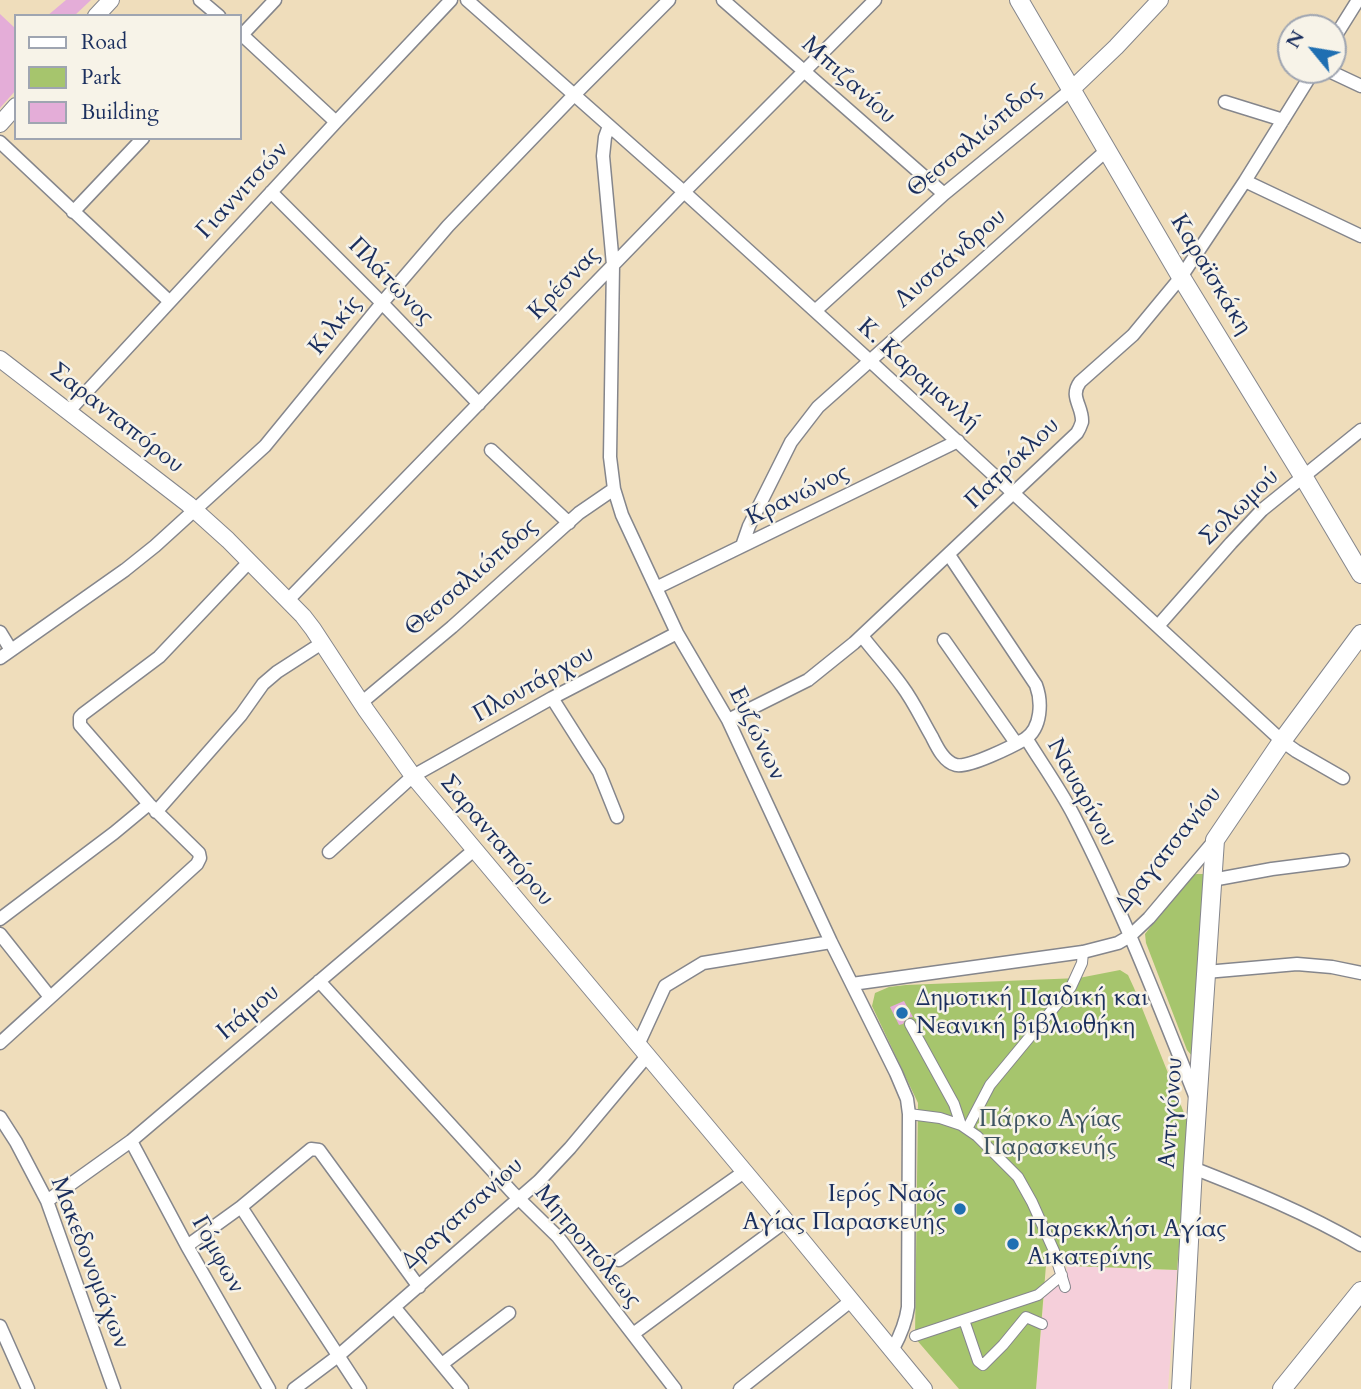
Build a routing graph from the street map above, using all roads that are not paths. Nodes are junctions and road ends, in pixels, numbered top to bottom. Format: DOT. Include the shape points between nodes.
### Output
graph roads {
  1 [pos="111,0"];
  2 [pos="200,0"];
  3 [pos="275,0"];
  4 [pos="452,0"];
  5 [pos="467,0"];
  6 [pos="669,0"];
  7 [pos="723,0"];
  8 [pos="1019,0"];
  9 [pos="1160,0"];
  10 [pos="1358,0"];
  11 [pos="872,1"];
  12 [pos="98,14"];
  13 [pos="217,14"];
  14 [pos="1347,18"];
  15 [pos="242,34"];
  16 [pos="242,36"];
  17 [pos="804,70"];
  18 [pos="1305,84"];
  19 [pos="1072,89"];
  20 [pos="574,95"];
  21 [pos="1225,102"];
  22 [pos="14,108"];
  23 [pos="1283,120"];
  24 [pos="336,122"];
  25 [pos="0,124"];
  26 [pos="609,126"];
  27 [pos="141,140"];
  28 [pos="0,142"];
  29 [pos="1107,150"];
  30 [pos="1245,181"];
  31 [pos="271,192"];
  32 [pos="684,192"];
  33 [pos="944,194"];
  34 [pos="74,212"];
  35 [pos="1361,236"];
  36 [pos="613,265"];
  37 [pos="1181,277"];
  38 [pos="169,301"];
  39 [pos="382,303"];
  40 [pos="815,311"];
  41 [pos="0,359"];
  42 [pos="869,360"];
  43 [pos="479,404"];
  44 [pos="68,412"];
  45 [pos="1361,430"];
  46 [pos="958,441"];
  47 [pos="491,450"];
  48 [pos="1303,476"];
  49 [pos="614,489"];
  50 [pos="1014,494"];
  51 [pos="195,510"];
  52 [pos="569,523"];
  53 [pos="742,546"];
  54 [pos="949,555"];
  55 [pos="249,562"];
  56 [pos="1361,574"];
  57 [pos="656,588"];
  58 [pos="288,600"];
  59 [pos="1158,626"];
  60 [pos="0,632"];
  61 [pos="677,633"];
  62 [pos="1361,634"];
  63 [pos="862,636"];
  64 [pos="944,640"];
  65 [pos="322,643"];
  66 [pos="11,650"];
  67 [pos="0,658"];
  68 [pos="552,698"];
  69 [pos="361,703"];
  70 [pos="728,720"];
  71 [pos="1021,741"];
  72 [pos="1282,741"];
  73 [pos="413,776"];
  74 [pos="1343,778"];
  75 [pos="152,808"];
  76 [pos="617,817"];
  77 [pos="1214,840"];
  78 [pos="474,850"];
  79 [pos="328,852"];
  80 [pos="1343,860"];
  81 [pos="1212,880"];
  82 [pos="0,919"];
  83 [pos="0,934"];
  84 [pos="1130,936"];
  85 [pos="831,942"];
  86 [pos="1083,953"];
  87 [pos="1206,972"];
  88 [pos="1361,972"];
  89 [pos="319,981"];
  90 [pos="852,984"];
  91 [pos="50,996"];
  92 [pos="910,1024"];
  93 [pos="0,1043"];
  94 [pos="643,1051"];
  95 [pos="1198,1101"];
  96 [pos="909,1114"];
  97 [pos="0,1117"];
  98 [pos="964,1127"];
  99 [pos="131,1141"];
  100 [pos="1193,1168"];
  101 [pos="744,1172"];
  102 [pos="519,1198"];
  103 [pos="47,1201"];
  104 [pos="241,1206"];
  105 [pos="786,1221"];
  106 [pos="1361,1245"];
  107 [pos="187,1246"];
  108 [pos="620,1260"];
  109 [pos="1062,1275"];
  110 [pos="419,1287"];
  111 [pos="1065,1287"];
  112 [pos="1361,1291"];
  113 [pos="852,1300"];
  114 [pos="395,1308"];
  115 [pos="509,1313"];
  116 [pos="964,1320"];
  117 [pos="1042,1324"];
  118 [pos="0,1325"];
  119 [pos="633,1334"];
  120 [pos="915,1336"];
  121 [pos="893,1349"];
  122 [pos="338,1356"];
  123 [pos="442,1364"];
  124 [pos="669,1387"];
  125 [pos="28,1389"];
  126 [pos="114,1389"];
  127 [pos="269,1389"];
  128 [pos="293,1389"];
  129 [pos="360,1389"];
  130 [pos="462,1389"];
  131 [pos="740,1389"];
  132 [pos="924,1389"];
  133 [pos="1181,1389"];
  134 [pos="1282,1389"];
  1 -- 12 [label="street"];
  2 -- 13 [label="street"];
  3 -- 15 [label="street"];
  4 -- 24 [label="street, Γιαννιτσών"];
  5 -- 20 [label="street, Κ. Καραμανλή"];
  6 -- 20 [label="street, Κιλκίς"];
  7 -- 17 [label="street, Μπιζανίου"];
  8 -- 19 [label="main road, Καραϊσκάκη"];
  9 -- 19 [label="street, Θεσσαλιώτιδος"];
  10 -- 14 [label="street"];
  11 -- 17 [label="street, Κρέσνας"];
  16 -- 24 [label="street"];
  17 -- 32 [label="street, Κρέσνας"];
  17 -- 33 [label="street, Μπιζανίου"];
  18 -- 23 [label="street, Πατρόκλου"];
  19 -- 29 [label="main road, Καραϊσκάκη"];
  19 -- 33 [label="street, Θεσσαλιώτιδος"];
  20 -- 26 [label="street, Κ. Καραμανλή"];
  20 -- 39 [label="street, Κιλκίς" via="453,220"];
  21 -- 23 [label="street"];
  22 -- 25 [label="street"];
  23 -- 30 [label="street, Πατρόκλου"];
  24 -- 31 [label="street, Γιαννιτσών"];
  26 -- 32 [label="street, Κ. Καραμανλή"];
  26 -- 36 [label="street, Ευζώνων" via="603,156"];
  27 -- 34 [label="street"];
  28 -- 34 [label="street"];
  29 -- 37 [label="main road, Καραϊσκάκη"];
  29 -- 42 [label="street, Λυσσάνδρου"];
  30 -- 35 [label="street"];
  30 -- 37 [label="street, Πατρόκλου"];
  31 -- 38 [label="street, Γιαννιτσών"];
  31 -- 39 [label="street, Πλάτωνος"];
  32 -- 36 [label="street, Κρέσνας"];
  32 -- 40 [label="street, Κ. Καραμανλή"];
  33 -- 40 [label="street, Θεσσαλιώτιδος"];
  34 -- 38 [label="street"];
  36 -- 43 [label="street, Κρέσνας"];
  36 -- 49 [label="street, Ευζώνων" via="610,457"];
  37 -- 48 [label="main road, Καραϊσκάκη"];
  37 -- 50 [label="street, Πατρόκλου" via="1133,335 1076,387 1082,420 1077,433"];
  38 -- 44 [label="street, Γιαννιτσών"];
  39 -- 43 [label="street, Πλάτωνος"];
  39 -- 51 [label="street, Κιλκίς" via="265,446"];
  40 -- 42 [label="street, Κ. Καραμανλή"];
  41 -- 44 [label="street, Σαρανταπόρου"];
  42 -- 46 [label="street, Κ. Καραμανλή"];
  42 -- 53 [label="street, Λυσσάνδρου" via="799,430"];
  43 -- 58 [label="street, Κρέσνας"];
  44 -- 51 [label="street, Σαρανταπόρου"];
  45 -- 48 [label="street, Σολωμού"];
  46 -- 50 [label="street, Κ. Καραμανλή"];
  46 -- 53 [label="street, Κρανώνος"];
  47 -- 52 [label="street"];
  48 -- 56 [label="main road, Καραϊσκάκη"];
  48 -- 59 [label="street, Σολωμού" via="1262,510"];
  49 -- 52 [label="street, Θεσσαλιώτιδος"];
  49 -- 57 [label="street, Ευζώνων"];
  50 -- 54 [label="street, Πατρόκλου"];
  50 -- 59 [label="street, Κ. Καραμανλή"];
  51 -- 55 [label="street, Σαρανταπόρου"];
  51 -- 66 [label="street, Κιλκίς" via="125,570"];
  52 -- 69 [label="street, Θεσσαλιώτιδος"];
  53 -- 57 [label="street, Κρανώνος"];
  54 -- 63 [label="street, Πατρόκλου"];
  54 -- 71 [label="street" via="1036,685 1038,719 1032,733"];
  55 -- 58 [label="street, Σαρανταπόρου"];
  55 -- 75 [label="street" via="159,657 80,717 80,725"];
  57 -- 61 [label="street, Ευζώνων"];
  58 -- 65 [label="street, Σαρανταπόρου"];
  59 -- 72 [label="street, Κ. Καραμανλή"];
  60 -- 66 [label="street"];
  61 -- 68 [label="street, Πλουτάρχου"];
  61 -- 70 [label="street, Ευζώνων"];
  62 -- 72 [label="main road, Δραγατσανίου"];
  63 -- 70 [label="street, Πατρόκλου" via="808,680"];
  63 -- 71 [label="street" via="903,687 950,762 967,765"];
  64 -- 71 [label="street, Ναυαρίνου"];
  65 -- 69 [label="street, Σαρανταπόρου"];
  65 -- 75 [label="street" via="262,684 241,715"];
  66 -- 67 [label="street, Κιλκίς"];
  68 -- 73 [label="street, Πλουτάρχου"];
  68 -- 76 [label="street" via="599,772"];
  69 -- 73 [label="street, Σαρανταπόρου"];
  70 -- 85 [label="street, Ευζώνων"];
  71 -- 84 [label="street, Ναυαρίνου" via="1072,813"];
  72 -- 74 [label="street, Κ. Καραμανλή"];
  72 -- 77 [label="main road, Δραγατσανίου"];
  73 -- 78 [label="street, Σαρανταπόρου"];
  73 -- 79 [label="street, Πλουτάρχου"];
  75 -- 82 [label="street"];
  75 -- 91 [label="street" via="199,853 197,864"];
  77 -- 81 [label="main road, Αντιγόνου"];
  77 -- 84 [label="street, Δραγατσανίου"];
  78 -- 89 [label="street, Ιτάμου"];
  78 -- 94 [label="street, Σαρανταπόρου"];
  80 -- 81 [label="street"];
  81 -- 87 [label="main road, Αντιγόνου"];
  83 -- 91 [label="street"];
  84 -- 86 [label="street, Δραγατσανίου"];
  84 -- 95 [label="street, Ναυαρίνου"];
  85 -- 90 [label="street, Ευζώνων"];
  85 -- 94 [label="street, Δραγατσανίου" via="703,963 665,986"];
  86 -- 90 [label="street, Δραγατσανίου"];
  86 -- 98 [label="street" via="1071,987 990,1085"];
  87 -- 88 [label="street" via="1297,964"];
  87 -- 95 [label="main road, Αντιγόνου"];
  89 -- 99 [label="street, Ιτάμου"];
  89 -- 102 [label="street, Μητροπόλεως"];
  90 -- 96 [label="street, Ευζώνων" via="896,1073"];
  91 -- 93 [label="street"];
  92 -- 98 [label="street"];
  94 -- 101 [label="street, Σαρανταπόρου"];
  94 -- 102 [label="street, Δραγατσανίου" via="569,1148"];
  95 -- 100 [label="main road, Αντιγόνου"];
  96 -- 98 [label="street"];
  96 -- 121 [label="street, Ευζώνων" via="908,1307"];
  97 -- 103 [label="street, Μακεδονομάχων"];
  98 -- 109 [label="street" via="1018,1177"];
  99 -- 103 [label="street, Ιτάμου"];
  99 -- 107 [label="street, Γόμφων"];
  100 -- 106 [label="street" via="1278,1201"];
  100 -- 133 [label="main road, Αντιγόνου"];
  101 -- 105 [label="street, Σαρανταπόρου"];
  101 -- 108 [label="street"];
  102 -- 110 [label="street, Δραγατσανίου"];
  102 -- 119 [label="street, Μητροπόλεως" via="576,1259"];
  103 -- 126 [label="street, Μακεδονομάχων"];
  104 -- 107 [label="street"];
  104 -- 110 [label="street" via="311,1149 319,1150"];
  104 -- 122 [label="street"];
  105 -- 113 [label="street, Σαρανταπόρου"];
  105 -- 119 [label="street"];
  107 -- 127 [label="street, Γόμφων"];
  109 -- 111 [label="street"];
  109 -- 116 [label="street" via="1038,1295"];
  110 -- 114 [label="street, Δραγατσανίου"];
  112 -- 134 [label="main road"];
  113 -- 121 [label="street, Σαρανταπόρου"];
  113 -- 131 [label="street"];
  114 -- 122 [label="street, Δραγατσανίου"];
  114 -- 123 [label="street"];
  115 -- 123 [label="street"];
  116 -- 117 [label="street" via="983,1365 1026,1317"];
  116 -- 120 [label="street"];
  118 -- 125 [label="street"];
  119 -- 124 [label="street, Μητροπόλεως"];
  121 -- 132 [label="street, Σαρανταπόρου"];
  122 -- 128 [label="street, Δραγατσανίου"];
  122 -- 129 [label="street"];
  123 -- 130 [label="street"];
}
